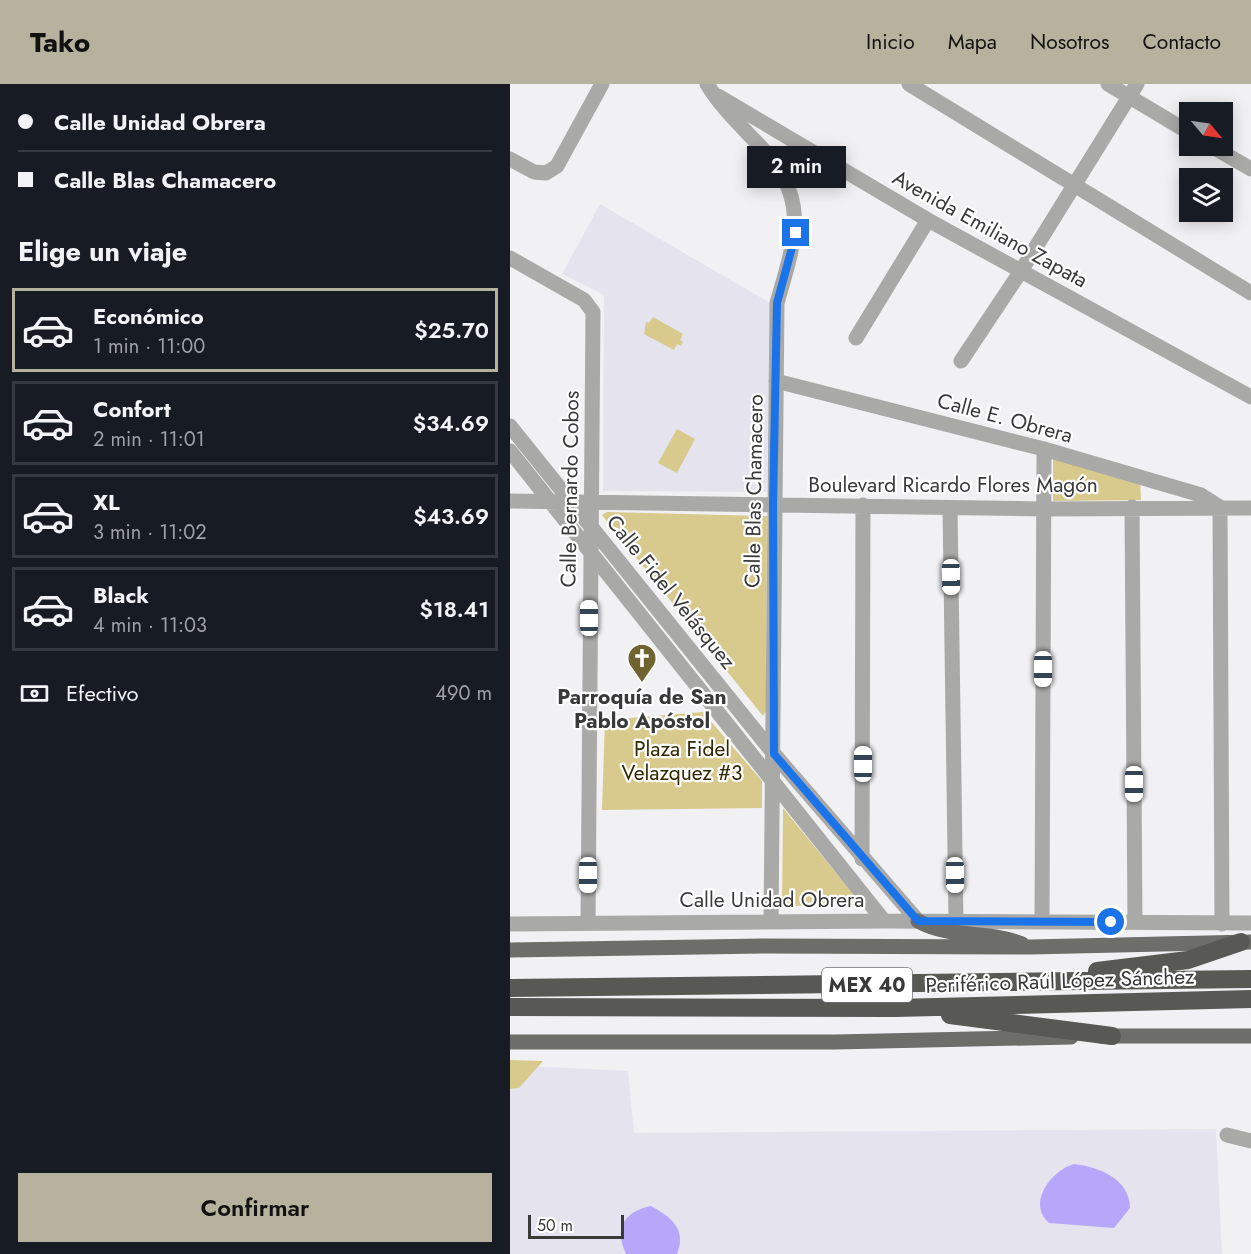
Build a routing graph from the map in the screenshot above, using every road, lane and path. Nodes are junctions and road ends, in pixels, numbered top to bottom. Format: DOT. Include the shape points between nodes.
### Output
graph roads {
  1 [pos="602,84"];
  2 [pos="1108,84"];
  3 [pos="916,86"];
  4 [pos="709,88"];
  5 [pos="1133,91"];
  6 [pos="1179,125"];
  7 [pos="1228,156"];
  8 [pos="510,159"];
  9 [pos="1251,169"];
  10 [pos="1075,185"];
  11 [pos="928,220"];
  12 [pos="510,258"];
  13 [pos="1021,271"];
  14 [pos="1251,293"];
  15 [pos="856,338"];
  16 [pos="961,361"];
  17 [pos="776,381"];
  18 [pos="1251,397"];
  19 [pos="510,426"];
  20 [pos="1044,449"];
  21 [pos="510,451"];
  22 [pos="510,501"];
  23 [pos="552,501"];
  24 [pos="568,501"];
  25 [pos="589,502"];
  26 [pos="773,505"];
  27 [pos="863,505"];
  28 [pos="1131,507"];
  29 [pos="1220,507"];
  30 [pos="950,508"];
  31 [pos="1251,508"];
  32 [pos="1044,509"];
  33 [pos="589,524"];
  34 [pos="589,548"];
  35 [pos="774,754"];
  36 [pos="774,781"];
  37 [pos="862,859"];
  38 [pos="885,921"];
  39 [pos="918,921"];
  40 [pos="956,921"];
  41 [pos="1042,921"];
  42 [pos="588,922"];
  43 [pos="771,922"];
  44 [pos="1135,922"];
  45 [pos="1251,923"];
  46 [pos="510,924"];
  47 [pos="1222,924"];
  48 [pos="1246,942"];
  49 [pos="1030,947"];
  50 [pos="510,950"];
  51 [pos="1251,979"];
  52 [pos="999,984"];
  53 [pos="510,988"];
  54 [pos="1251,999"];
  55 [pos="510,1007"];
  56 [pos="895,1008"];
  57 [pos="1112,1036"];
  58 [pos="1251,1036"];
  59 [pos="510,1042"];
  60 [pos="1227,1135"];
  61 [pos="1251,1141"];
  1 -- 8 [label="street" via="557,165 546,173 534,172"];
  2 -- 5 [label="street"];
  3 -- 10 [label="street"];
  4 -- 11 [label="street, Avenida Emiliano Zapata"];
  4 -- 17 [label="street, Calle Blas Chamacero" via="770,159 795,212 796,233 777,303"];
  5 -- 6 [label="street"];
  5 -- 10 [label="street"];
  7 -- 9 [label="street"];
  10 -- 13 [label="street"];
  10 -- 14 [label="street"];
  11 -- 13 [label="street, Avenida Emiliano Zapata"];
  11 -- 15 [label="street"];
  12 -- 25 [label="street, Calle Bernardo Cobos" via="584,300 591,309 594,324"];
  13 -- 16 [label="street"];
  13 -- 18 [label="street, Avenida Emiliano Zapata"];
  17 -- 20 [label="street, Calle E. Obrera"];
  17 -- 26 [label="street, Calle Blas Chamacero"];
  19 -- 24 [label="street, Calle Fidel Velásquez"];
  20 -- 29 [label="street, Calle E. Obrera" via="1201,495"];
  20 -- 32 [label="street"];
  21 -- 23 [label="street, Calle Fidel Velásquez"];
  22 -- 23 [label="street, Boulevard Ricardo Flores Magón"];
  23 -- 24 [label="street, Boulevard Ricardo Flores Magón"];
  23 -- 34 [label="street, Calle Fidel Velásquez"];
  24 -- 25 [label="street, Boulevard Ricardo Flores Magón"];
  24 -- 33 [label="street, Calle Fidel Velásquez"];
  25 -- 26 [label="street, Boulevard Ricardo Flores Magón"];
  25 -- 33 [label="street, Calle Bernardo Cobos"];
  26 -- 27 [label="street, Boulevard Ricardo Flores Magón"];
  26 -- 35 [label="street, Calle Blas Chamacero"];
  27 -- 30 [label="street, Boulevard Ricardo Flores Magón"];
  27 -- 37 [label="street"];
  28 -- 29 [label="street, Boulevard Ricardo Flores Magón"];
  28 -- 32 [label="street, Boulevard Ricardo Flores Magón"];
  28 -- 44 [label="street"];
  29 -- 31 [label="street, Boulevard Ricardo Flores Magón"];
  29 -- 47 [label="street"];
  30 -- 32 [label="street, Boulevard Ricardo Flores Magón"];
  30 -- 40 [label="street"];
  32 -- 41 [label="street"];
  33 -- 34 [label="street, Calle Bernardo Cobos"];
  33 -- 35 [label="street, Calle Fidel Velásquez"];
  34 -- 36 [label="street, Calle Fidel Velásquez"];
  34 -- 42 [label="street, Calle Bernardo Cobos"];
  35 -- 36 [label="street, Calle Blas Chamacero"];
  35 -- 37 [label="street, Calle Fidel Velásquez"];
  36 -- 38 [label="street, Calle Fidel Velásquez"];
  36 -- 43 [label="street, Calle Blas Chamacero"];
  37 -- 39 [label="street, Calle Fidel Velásquez"];
  38 -- 39 [label="street, Calle Unidad Obrera"];
  38 -- 43 [label="street, Calle Unidad Obrera"];
  39 -- 40 [label="street, Calle Unidad Obrera"];
  39 -- 49 [label="main road" via="936,930 994,934"];
  40 -- 41 [label="street, Calle Unidad Obrera"];
  41 -- 44 [label="street, Calle Unidad Obrera"];
  42 -- 43 [label="street, Calle Unidad Obrera"];
  42 -- 46 [label="street, Calle Unidad Obrera"];
  44 -- 47 [label="street, Calle Unidad Obrera"];
  45 -- 47 [label="street, Calle Unidad Obrera"];
  48 -- 49 [label="main road, Periférico Raúl López Sánchez"];
  48 -- 52 [label="highway" via="1188,960"];
  49 -- 50 [label="main road, Periférico Raúl López Sánchez"];
  51 -- 52 [label="highway, Periférico Raúl López Sánchez / MEX 40"];
  52 -- 53 [label="highway, Periférico Raúl López Sánchez / MEX 40"];
  54 -- 56 [label="highway, Periférico Raúl López Sánchez / MEX 40"];
  55 -- 56 [label="highway, Periférico Raúl López Sánchez / MEX 40"];
  56 -- 57 [label="highway"];
  57 -- 58 [label="main road"];
  57 -- 59 [label="main road" via="835,1042"];
  60 -- 61 [label="street"];
}
